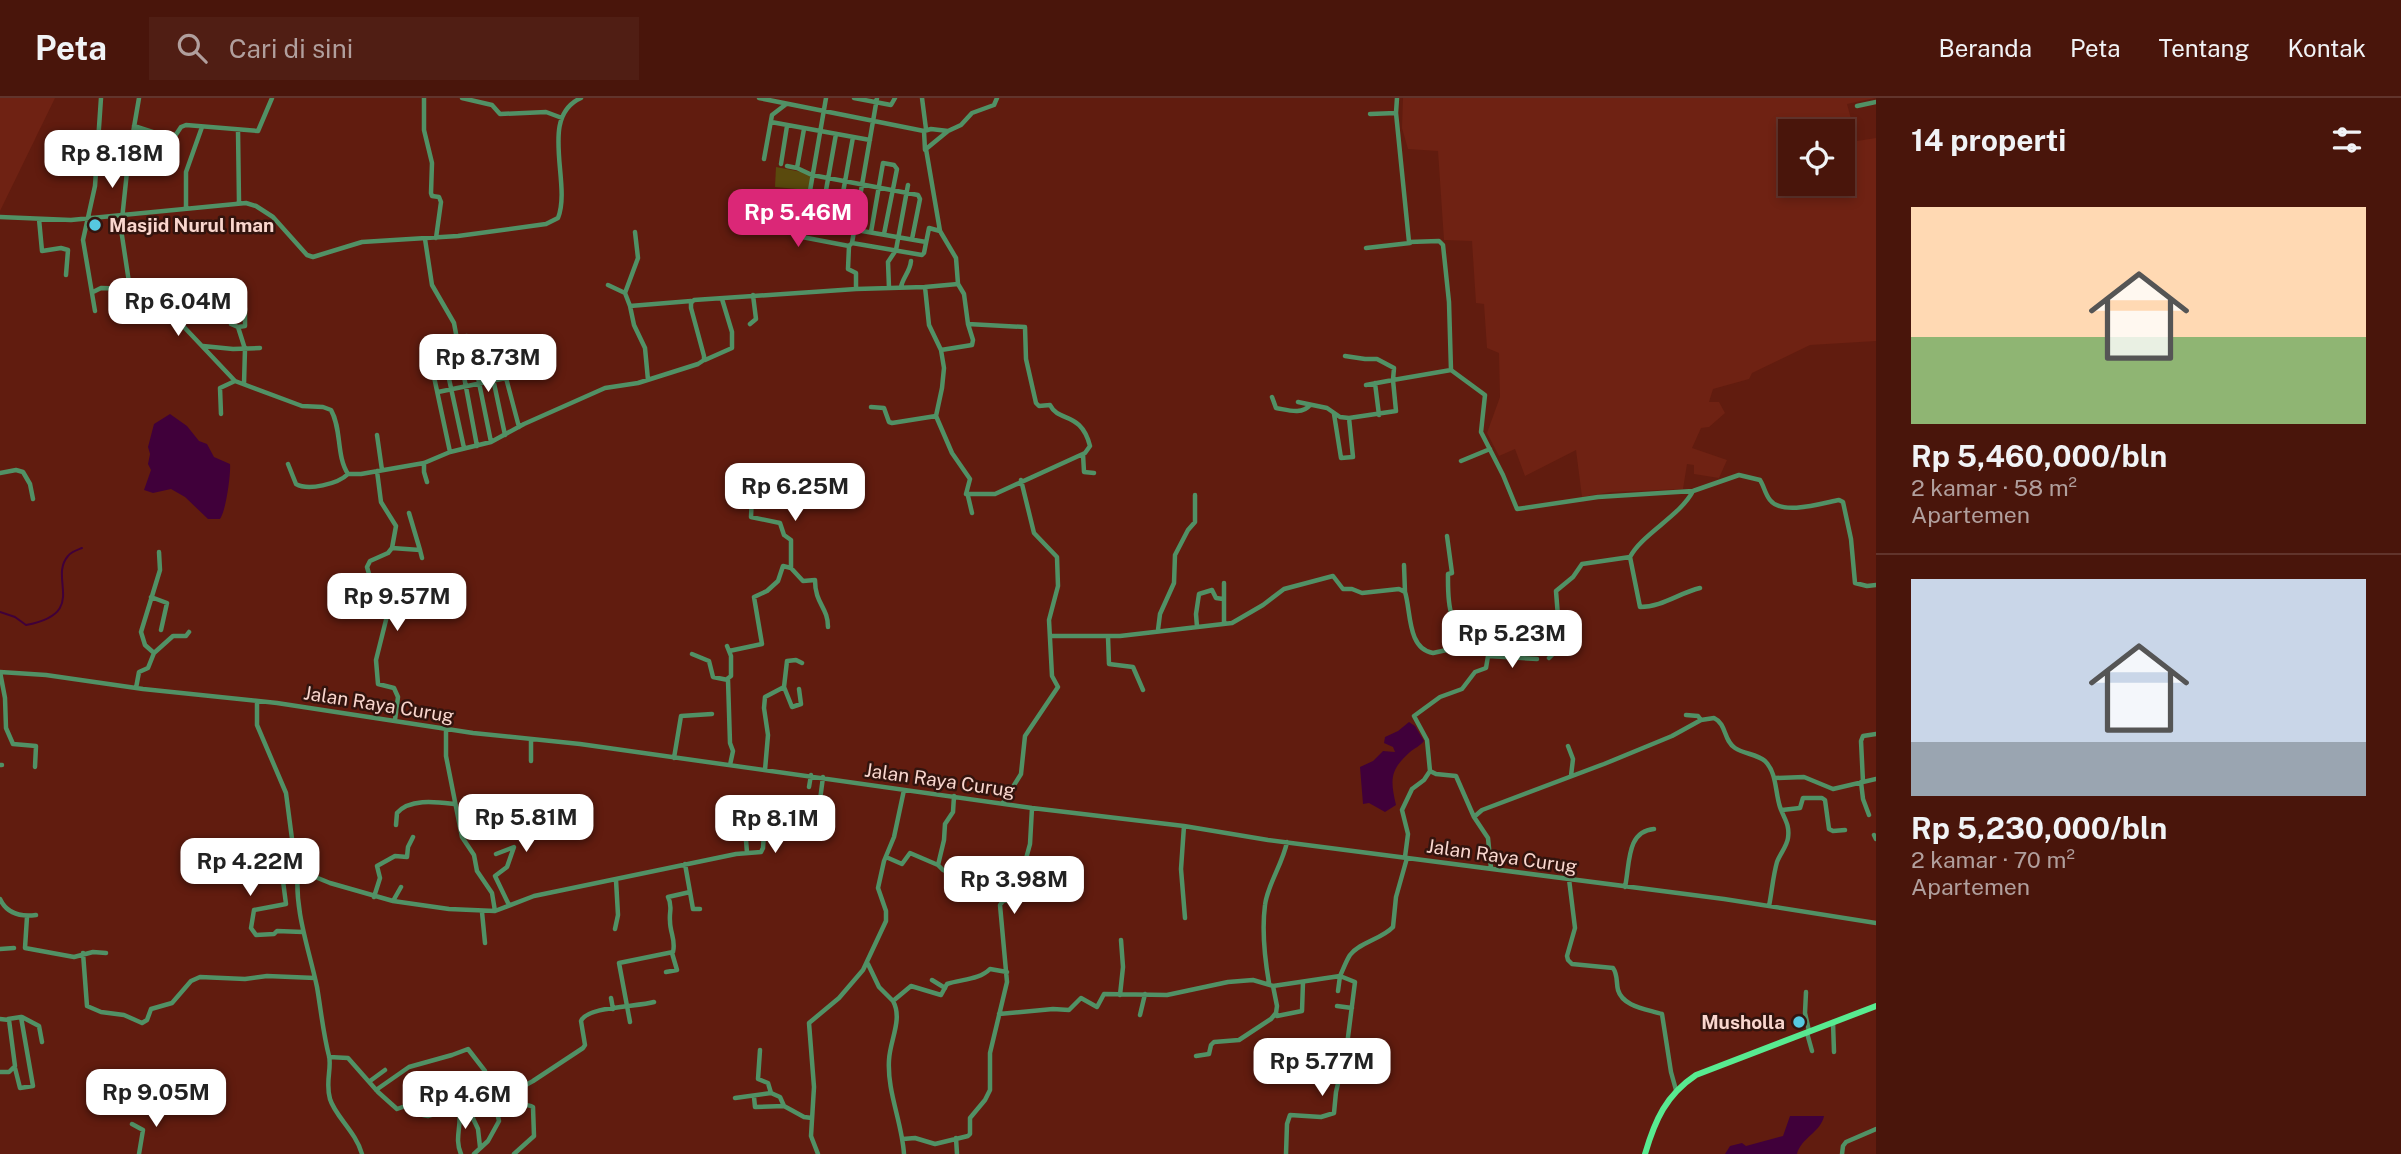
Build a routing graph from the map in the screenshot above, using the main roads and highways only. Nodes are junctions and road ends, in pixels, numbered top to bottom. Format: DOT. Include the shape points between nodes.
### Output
graph roads {
  1 [pos="1876,1006"];
  2 [pos="1645,1154"];
  1 -- 2 [label="main road" via="1696,1075 1676,1090 1658,1115"];
}
